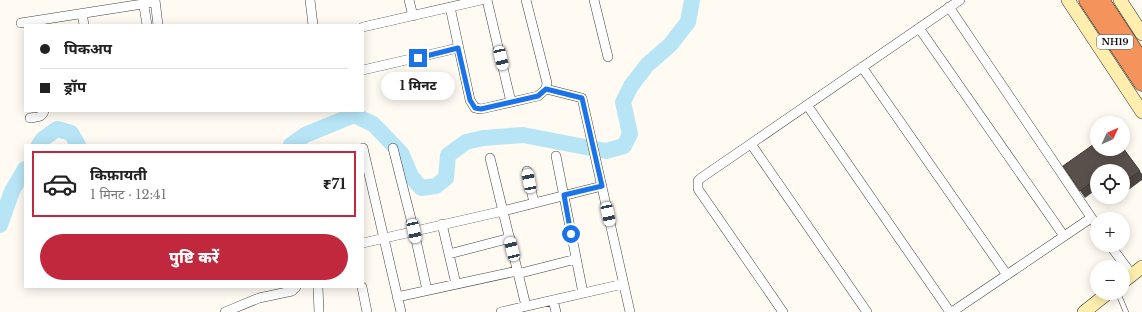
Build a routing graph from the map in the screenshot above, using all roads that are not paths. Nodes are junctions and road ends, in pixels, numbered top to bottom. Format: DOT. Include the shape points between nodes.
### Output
graph roads {
  1 [pos="310,0"];
  2 [pos="409,0"];
  3 [pos="481,0"];
  4 [pos="487,0"];
  5 [pos="526,0"];
  6 [pos="594,0"];
  7 [pos="960,0"];
  8 [pos="1068,0"];
  9 [pos="1088,0"];
  10 [pos="1101,0"];
  11 [pos="1120,0"];
  12 [pos="155,1"];
  13 [pos="143,2"];
  14 [pos="450,7"];
  15 [pos="949,8"];
  16 [pos="82,13"];
  17 [pos="413,16"];
  18 [pos="27,23"];
  19 [pos="84,24"];
  20 [pos="147,24"];
  21 [pos="158,24"];
  22 [pos="313,24"];
  23 [pos="364,27"];
  24 [pos="919,28"];
  25 [pos="1142,34"];
  26 [pos="458,48"];
  27 [pos="608,57"];
  28 [pos="1142,62"];
  29 [pos="862,67"];
  30 [pos="364,70"];
  31 [pos="1142,83"];
  32 [pos="546,89"];
  33 [pos="511,102"];
  34 [pos="807,105"];
  35 [pos="44,112"];
  36 [pos="1142,112"];
  37 [pos="30,118"];
  38 [pos="751,144"];
  39 [pos="393,148"];
  40 [pos="364,154"];
  41 [pos="556,156"];
  42 [pos="490,158"];
  43 [pos="527,171"];
  44 [pos="602,186"];
  45 [pos="564,195"];
  46 [pos="534,203"];
  47 [pos="503,211"];
  48 [pos="1090,217"];
  49 [pos="1090,219"];
  50 [pos="442,224"];
  51 [pos="414,231"];
  52 [pos="1064,236"];
  53 [pos="384,238"];
  54 [pos="510,238"];
  55 [pos="364,243"];
  56 [pos="1115,252"];
  57 [pos="449,254"];
  58 [pos="576,259"];
  59 [pos="517,271"];
  60 [pos="1007,275"];
  61 [pos="1132,275"];
  62 [pos="456,284"];
  63 [pos="623,284"];
  64 [pos="295,288"];
  65 [pos="318,288"];
  66 [pos="362,288"];
  67 [pos="427,290"];
  68 [pos="583,293"];
  69 [pos="397,297"];
  70 [pos="553,300"];
  71 [pos="1099,300"];
  72 [pos="1121,300"];
  73 [pos="526,306"];
  74 [pos="225,312"];
  75 [pos="319,312"];
  76 [pos="367,312"];
  77 [pos="401,312"];
  78 [pos="501,312"];
  79 [pos="556,312"];
  80 [pos="630,312"];
  81 [pos="783,312"];
  82 [pos="866,312"];
  83 [pos="951,312"];
  84 [pos="1084,312"];
  85 [pos="1126,312"];
  1 -- 22 [label="street"];
  2 -- 17 [label="street"];
  3 -- 14 [label="street"];
  4 -- 33 [label="street"];
  5 -- 32 [label="street" via="547,84"];
  6 -- 27 [label="street"];
  7 -- 15 [label="street"];
  8 -- 36 [label="main road"];
  9 -- 31 [label="highway, NH19"];
  10 -- 28 [label="highway, NH19"];
  11 -- 25 [label="main road"];
  12 -- 13 [label="street"];
  12 -- 21 [label="street"];
  13 -- 16 [label="street"];
  13 -- 20 [label="street"];
  14 -- 17 [label="street"];
  14 -- 26 [label="street"];
  15 -- 24 [label="street"];
  15 -- 48 [label="street"];
  16 -- 18 [label="street"];
  16 -- 19 [label="street"];
  17 -- 23 [label="street"];
  24 -- 29 [label="street"];
  24 -- 52 [label="street"];
  26 -- 30 [label="street"];
  26 -- 33 [label="street" via="470,100 475,108"];
  29 -- 34 [label="street"];
  29 -- 60 [label="street"];
  32 -- 33 [label="street" via="538,96"];
  32 -- 44 [label="street" via="582,98"];
  34 -- 38 [label="street"];
  34 -- 83 [label="street"];
  35 -- 37 [label="street" via="39,117"];
  38 -- 81 [label="street" via="701,178 697,185 719,222"];
  38 -- 82 [label="street"];
  39 -- 51 [label="street"];
  40 -- 53 [label="street"];
  41 -- 45 [label="street"];
  42 -- 47 [label="street"];
  43 -- 46 [label="street"];
  44 -- 45 [label="street"];
  44 -- 63 [label="street"];
  45 -- 46 [label="street"];
  45 -- 58 [label="street"];
  46 -- 47 [label="street"];
  47 -- 50 [label="street"];
  47 -- 54 [label="street"];
  49 -- 52 [label="street"];
  50 -- 51 [label="street"];
  50 -- 57 [label="street"];
  51 -- 53 [label="street"];
  51 -- 67 [label="street"];
  52 -- 60 [label="street"];
  53 -- 55 [label="street"];
  53 -- 69 [label="street"];
  54 -- 57 [label="street"];
  54 -- 59 [label="street"];
  56 -- 61 [label="street"];
  57 -- 62 [label="street"];
  58 -- 59 [label="street" via="521,273"];
  58 -- 68 [label="street"];
  59 -- 62 [label="street"];
  59 -- 73 [label="street"];
  60 -- 83 [label="street"];
  62 -- 67 [label="street"];
  63 -- 68 [label="street"];
  63 -- 80 [label="street"];
  64 -- 74 [label="street" via="292,291 259,298"];
  65 -- 75 [label="street"];
  66 -- 76 [label="street"];
  67 -- 69 [label="street"];
  68 -- 70 [label="street"];
  69 -- 77 [label="street"];
  70 -- 73 [label="street"];
  70 -- 79 [label="street"];
  71 -- 84 [label="main road"];
  72 -- 85 [label="lane"];
  73 -- 78 [label="street"];
}
